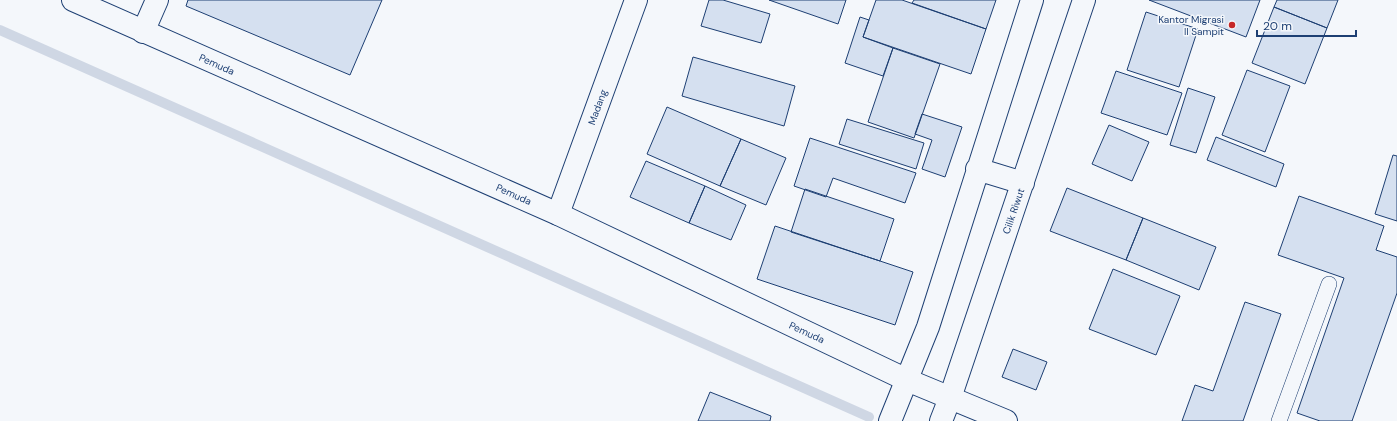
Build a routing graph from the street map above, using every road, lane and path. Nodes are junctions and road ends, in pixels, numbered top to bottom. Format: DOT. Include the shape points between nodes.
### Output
graph roads {
  1 [pos="73,0"];
  2 [pos="157,0"];
  3 [pos="636,0"];
  4 [pos="1032,0"];
  5 [pos="1084,0"];
  6 [pos="143,32"];
  7 [pos="978,169"];
  8 [pos="1023,183"];
  9 [pos="558,214"];
  10 [pos="1329,284"];
  11 [pos="907,380"];
  12 [pos="950,398"];
  13 [pos="890,421"];
  14 [pos="941,421"];
  15 [pos="1006,421"];
  16 [pos="1279,421"];
  1 -- 6 [label="street, Pemuda"];
  2 -- 6 [label="street"];
  3 -- 9 [label="street, Madang"];
  4 -- 7 [label="street"];
  5 -- 8 [label="street, Cilik Riwut"];
  6 -- 9 [label="street, Pemuda"];
  7 -- 8 [label="street"];
  7 -- 11 [label="street" via="928,327"];
  8 -- 12 [label="street, Cilik Riwut"];
  9 -- 11 [label="street, Pemuda"];
  10 -- 16 [label="lane"];
  11 -- 12 [label="street, Pemuda"];
  11 -- 13 [label="street"];
  12 -- 14 [label="street, Cilik Riwut"];
  12 -- 15 [label="street, Pemuda"];
}
